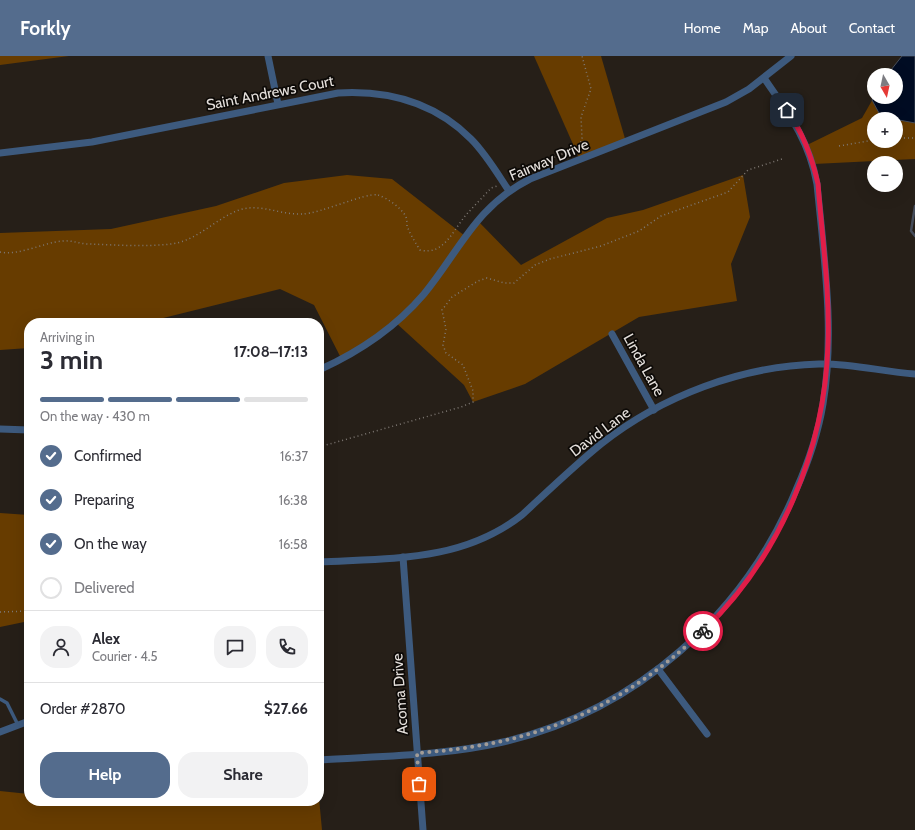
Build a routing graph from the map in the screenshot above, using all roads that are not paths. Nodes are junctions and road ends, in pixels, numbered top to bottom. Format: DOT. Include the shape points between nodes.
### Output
graph roads {
  1 [pos="268,56"];
  2 [pos="791,56"];
  3 [pos="764,78"];
  4 [pos="278,104"];
  5 [pos="0,153"];
  6 [pos="509,191"];
  7 [pos="612,334"];
  8 [pos="827,364"];
  9 [pos="324,367"];
  10 [pos="915,374"];
  11 [pos="654,410"];
  12 [pos="0,429"];
  13 [pos="24,430"];
  14 [pos="403,557"];
  15 [pos="324,562"];
  16 [pos="658,669"];
  17 [pos="0,700"];
  18 [pos="24,723"];
  19 [pos="18,725"];
  20 [pos="0,732"];
  21 [pos="706,734"];
  22 [pos="417,753"];
  23 [pos="324,760"];
  24 [pos="423,830"];
  1 -- 4 [label="street"];
  2 -- 3 [label="street, Fairway Drive"];
  3 -- 6 [label="street, Fairway Drive" via="732,98 702,112 530,180"];
  3 -- 8 [label="street" via="795,122 814,164 818,184 828,310"];
  4 -- 5 [label="street, Saint Andrews Court" via="92,142"];
  4 -- 6 [label="street, Saint Andrews Court" via="358,92 378,93 410,101 446,118 466,135 484,154"];
  6 -- 9 [label="street, Fairway Drive" via="477,220 414,304 358,350"];
  7 -- 11 [label="street, Linda Lane"];
  8 -- 10 [label="street, David Lane"];
  8 -- 11 [label="street, David Lane" via="791,366 747,374 684,394"];
  8 -- 16 [label="street" via="815,441 777,533 760,561 724,608 687,646"];
  11 -- 14 [label="street, David Lane" via="600,445 522,515 494,534 458,549"];
  12 -- 13 [label="street"];
  14 -- 15 [label="street, David Lane"];
  14 -- 22 [label="street, Acoma Drive"];
  16 -- 21 [label="street"];
  16 -- 22 [label="street" via="599,706 545,729 468,748"];
  17 -- 19 [label="lane" via="7,703"];
  18 -- 19 [label="street"];
  19 -- 20 [label="street"];
  22 -- 23 [label="street"];
  22 -- 24 [label="street, Acoma Drive"];
}
